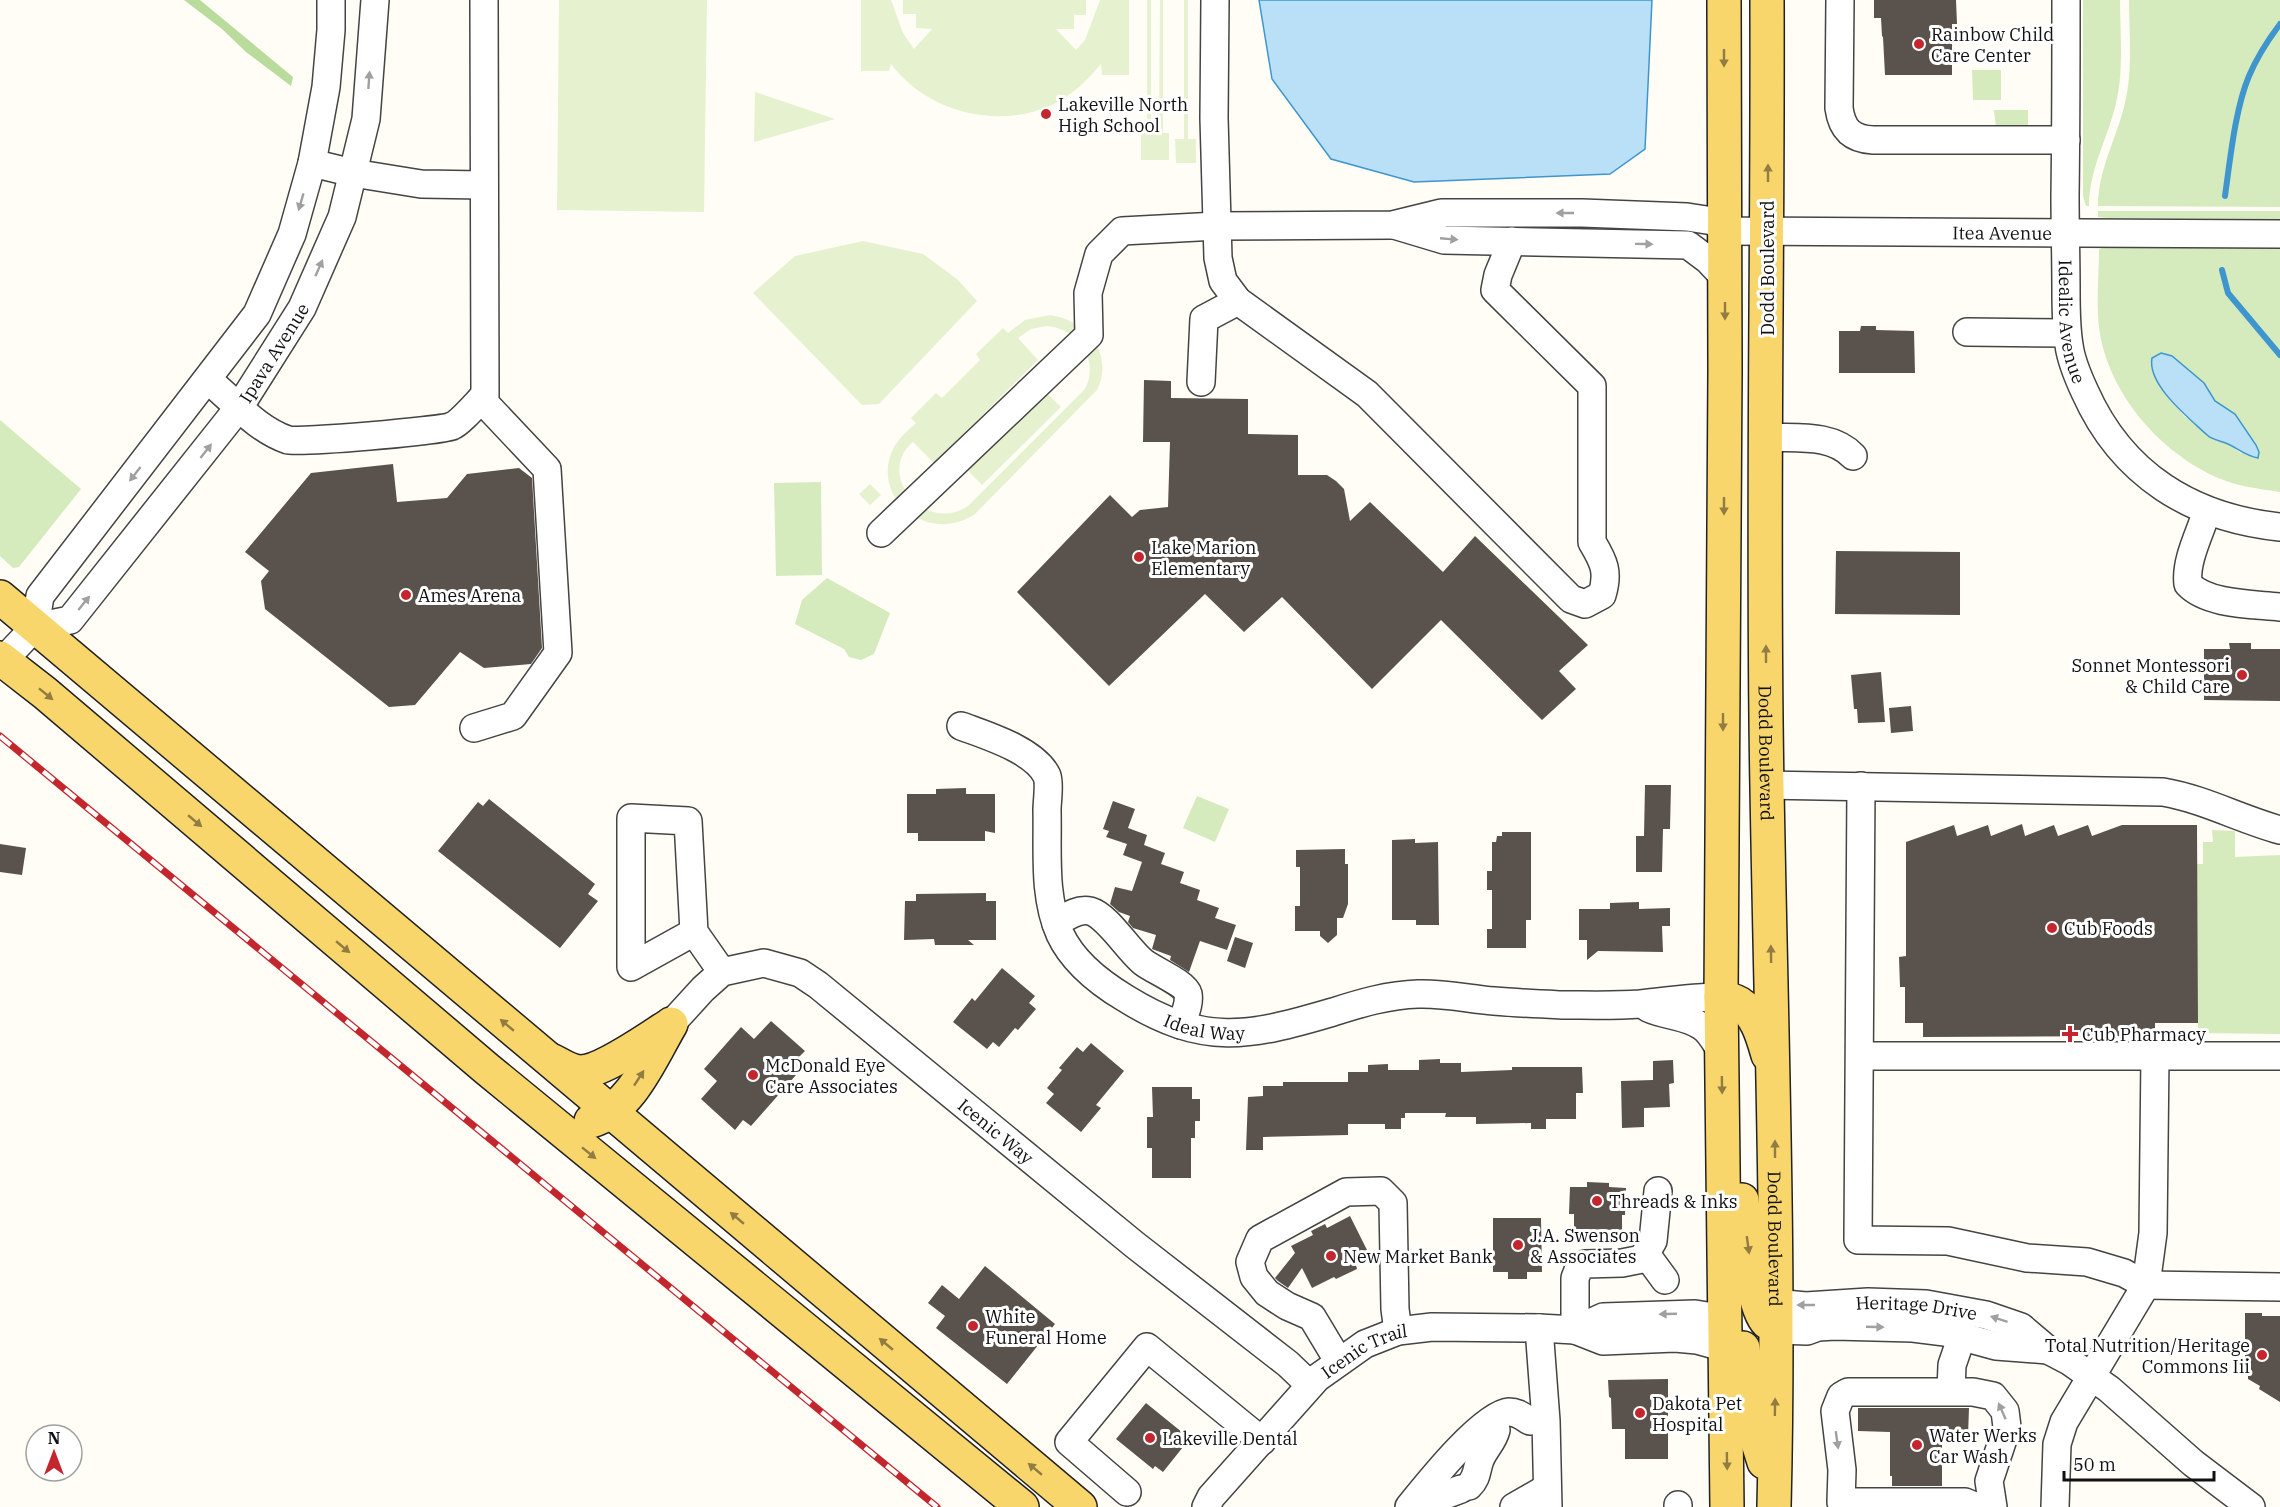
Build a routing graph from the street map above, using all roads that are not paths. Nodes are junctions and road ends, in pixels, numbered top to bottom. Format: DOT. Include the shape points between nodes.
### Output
graph roads {
  1 [pos="331,0"];
  2 [pos="375,0"];
  3 [pos="484,0"];
  4 [pos="1215,0"];
  5 [pos="1724,0"];
  6 [pos="1767,0"];
  7 [pos="1840,0"];
  8 [pos="2066,0"];
  9 [pos="2066,140"];
  10 [pos="312,163"];
  11 [pos="352,173"];
  12 [pos="483,185"];
  13 [pos="1392,225"];
  14 [pos="1217,226"];
  15 [pos="1725,231"];
  16 [pos="1768,231"];
  17 [pos="2065,234"];
  18 [pos="2280,234"];
  19 [pos="1512,241"];
  20 [pos="1725,278"];
  21 [pos="1238,301"];
  22 [pos="1967,332"];
  23 [pos="2067,333"];
  24 [pos="208,380"];
  25 [pos="1201,382"];
  26 [pos="481,399"];
  27 [pos="240,406"];
  28 [pos="1766,437"];
  29 [pos="1853,456"];
  30 [pos="2207,511"];
  31 [pos="2280,527"];
  32 [pos="881,533"];
  33 [pos="0,597"];
  34 [pos="2280,607"];
  35 [pos="35,627"];
  36 [pos="1,661"];
  37 [pos="961,726"];
  38 [pos="474,728"];
  39 [pos="1767,785"];
  40 [pos="1861,786"];
  41 [pos="2280,830"];
  42 [pos="1056,923"];
  43 [pos="694,932"];
  44 [pos="722,972"];
  45 [pos="1722,997"];
  46 [pos="1638,1004"];
  47 [pos="671,1024"];
  48 [pos="1181,1025"];
  49 [pos="1722,1052"];
  50 [pos="544,1056"];
  51 [pos="1860,1056"];
  52 [pos="2154,1056"];
  53 [pos="2280,1056"];
  54 [pos="487,1069"];
  55 [pos="1774,1077"];
  56 [pos="609,1111"];
  57 [pos="1723,1126"];
  58 [pos="1659,1191"];
  59 [pos="1646,1254"];
  60 [pos="1665,1280"];
  61 [pos="2146,1285"];
  62 [pos="2280,1287"];
  63 [pos="1776,1317"];
  64 [pos="1539,1328"];
  65 [pos="1575,1330"];
  66 [pos="1398,1331"];
  67 [pos="1726,1334"];
  68 [pos="1962,1336"];
  69 [pos="2048,1350"];
  70 [pos="1339,1362"];
  71 [pos="2090,1376"];
  72 [pos="1310,1386"];
  73 [pos="1952,1392"];
  74 [pos="1538,1421"];
  75 [pos="1262,1442"];
  76 [pos="1127,1492"];
  77 [pos="1547,1498"];
  78 [pos="1774,1501"];
  79 [pos="1213,1504"];
  80 [pos="1420,1505"];
  81 [pos="1022,1507"];
  82 [pos="1080,1507"];
  83 [pos="1183,1507"];
  84 [pos="1514,1507"];
  85 [pos="1727,1507"];
  86 [pos="1977,1507"];
  87 [pos="1993,1507"];
  88 [pos="2055,1507"];
  89 [pos="2251,1507"];
  1 -- 10 [label="street, Ipava Avenue" via="326,87"];
  11 -- 2 [label="street, Ipava Avenue, one-way" via="366,119"];
  3 -- 12 [label="street"];
  4 -- 14 [label="street"];
  5 -- 15 [label="main road, one-way"];
  16 -- 6 [label="main road, Dodd Boulevard, one-way"];
  7 -- 9 [label="street" via="1839,108 1849,134 1863,140"];
  8 -- 9 [label="street, Idealic Avenue"];
  9 -- 17 [label="street, Idealic Avenue"];
  10 -- 11 [label="street"];
  10 -- 24 [label="street, Ipava Avenue, one-way" via="292,234 257,314"];
  11 -- 12 [label="street" via="421,184"];
  27 -- 11 [label="street, Ipava Avenue, one-way" via="302,308 342,217"];
  12 -- 26 [label="street" via="485,395"];
  13 -- 14 [label="street"];
  15 -- 13 [label="street, one-way" via="1713,221 1688,217 1582,213 1441,213"];
  13 -- 19 [label="street, one-way" via="1444,240"];
  14 -- 21 [label="street" via="1223,281"];
  14 -- 32 [label="street" via="1122,231 1099,254 1088,293 1089,335"];
  15 -- 16 [label="street, Itea Avenue"];
  15 -- 20 [label="main road"];
  16 -- 17 [label="street, Itea Avenue"];
  16 -- 28 [label="main road, Dodd Boulevard"];
  17 -- 18 [label="street, Itea Avenue"];
  17 -- 23 [label="street, Idealic Avenue"];
  19 -- 20 [label="street, one-way" via="1688,245"];
  19 -- 21 [label="street" via="1495,290 1592,386 1592,542 1606,579 1602,595 1586,604 1571,599 1367,394"];
  20 -- 45 [label="main road, one-way"];
  21 -- 25 [label="street" via="1204,319"];
  22 -- 23 [label="street"];
  23 -- 30 [label="street, Idealic Avenue" via="2074,364 2090,402 2121,450 2157,483"];
  24 -- 27 [label="street"];
  24 -- 35 [label="street, Ipava Avenue, one-way" via="40,596"];
  26 -- 27 [label="street" via="452,426 291,441 260,427"];
  26 -- 38 [label="street" via="547,469 558,653 513,716"];
  35 -- 27 [label="street, Ipava Avenue, one-way" via="70,620"];
  28 -- 29 [label="street" via="1826,440"];
  39 -- 28 [label="main road, Dodd Boulevard, one-way"];
  30 -- 31 [label="street, Idealic Avenue"];
  30 -- 34 [label="street" via="2191,560 2188,584 2215,599"];
  33 -- 35 [label="main road"];
  35 -- 36 [label="street"];
  50 -- 35 [label="main road, one-way"];
  36 -- 54 [label="main road, one-way" via="54,701"];
  37 -- 42 [label="street, Ideal Way" via="1004,741 1033,760 1047,777 1048,883"];
  39 -- 40 [label="street"];
  55 -- 39 [label="main road, Dodd Boulevard, one-way"];
  40 -- 41 [label="street" via="2163,792 2192,798"];
  40 -- 51 [label="street"];
  42 -- 48 [label="street, Ideal Way" via="1076,958 1098,979 1133,1003"];
  42 -- 48 [label="street" via="1083,910 1102,917 1141,960 1183,986 1188,993 1188,1006"];
  43 -- 43 [label="street" via="688,821 631,818 630,967"];
  43 -- 44 [label="street"];
  44 -- 47 [label="street"];
  44 -- 72 [label="street, Icenic Way" via="764,963 800,973 818,985 1135,1245 1288,1364"];
  45 -- 46 [label="street, Ideal Way"];
  45 -- 49 [label="main road"];
  45 -- 55 [label="main road" via="1740,1003 1752,1015 1763,1037"];
  46 -- 48 [label="street, Ideal Way" via="1563,1005 1419,994 1381,998 1255,1032 1218,1033"];
  46 -- 49 [label="street, Ideal Way" via="1703,1027"];
  47 -- 50 [label="main road" via="598,1068 580,1072"];
  56 -- 47 [label="main road, one-way" via="626,1098"];
  49 -- 57 [label="main road, one-way"];
  50 -- 56 [label="main road"];
  51 -- 52 [label="street"];
  51 -- 61 [label="street" via="1858,1240 1948,1240 2027,1258 2087,1262 2124,1273"];
  52 -- 53 [label="street"];
  52 -- 61 [label="street" via="2153,1233"];
  54 -- 56 [label="main road" via="531,1089 577,1121 600,1118"];
  54 -- 81 [label="main road, one-way"];
  63 -- 55 [label="main road, Dodd Boulevard, one-way"];
  82 -- 56 [label="main road, one-way"];
  57 -- 63 [label="main road, one-way" via="1740,1179 1754,1296 1762,1318"];
  57 -- 67 [label="main road"];
  58 -- 59 [label="street" via="1653,1241"];
  59 -- 60 [label="street"];
  59 -- 65 [label="street" via="1642,1259 1585,1264 1579,1268 1575,1278"];
  61 -- 62 [label="street"];
  61 -- 71 [label="street"];
  63 -- 68 [label="street, Heritage Drive, one-way" via="1807,1331 1835,1326 1913,1328"];
  69 -- 63 [label="street, Heritage Drive, one-way" via="2021,1327 1964,1310 1868,1302 1806,1306"];
  78 -- 63 [label="main road, Dodd Boulevard, one-way"];
  64 -- 65 [label="street, Icenic Trail"];
  64 -- 66 [label="street, Icenic Trail" via="1432,1327"];
  64 -- 74 [label="street"];
  65 -- 67 [label="street, Icenic Trail" via="1603,1317 1695,1314"];
  66 -- 70 [label="street, Icenic Trail" via="1365,1344"];
  66 -- 70 [label="street" via="1393,1203 1381,1191 1346,1192 1260,1239 1250,1262 1254,1276 1267,1293 1312,1317"];
  67 -- 78 [label="main road" via="1735,1329 1743,1347 1753,1427"];
  67 -- 85 [label="main road, one-way"];
  68 -- 69 [label="street, Heritage Drive" via="1996,1346"];
  68 -- 73 [label="street" via="1952,1365"];
  69 -- 71 [label="street, Heritage Drive"];
  70 -- 72 [label="street, Icenic Trail"];
  71 -- 88 [label="street" via="2060,1433 2055,1458"];
  71 -- 89 [label="street, Heritage Drive"];
  72 -- 75 [label="street, Icenic Trail"];
  73 -- 86 [label="street, one-way" via="1848,1392 1841,1396 1835,1412 1842,1470 1841,1502 1965,1502"];
  87 -- 73 [label="street, one-way" via="1989,1481 2007,1427 2005,1412 1987,1394"];
  74 -- 77 [label="street"];
  74 -- 80 [label="street" via="1503,1425 1461,1479"];
  74 -- 80 [label="street" via="1509,1412 1489,1420 1444,1466"];
  75 -- 76 [label="street" via="1147,1347 1069,1442"];
  75 -- 79 [label="street, Icenic Trail"];
  77 -- 84 [label="street"];
  79 -- 83 [label="street, Icenic Trail"];
}
